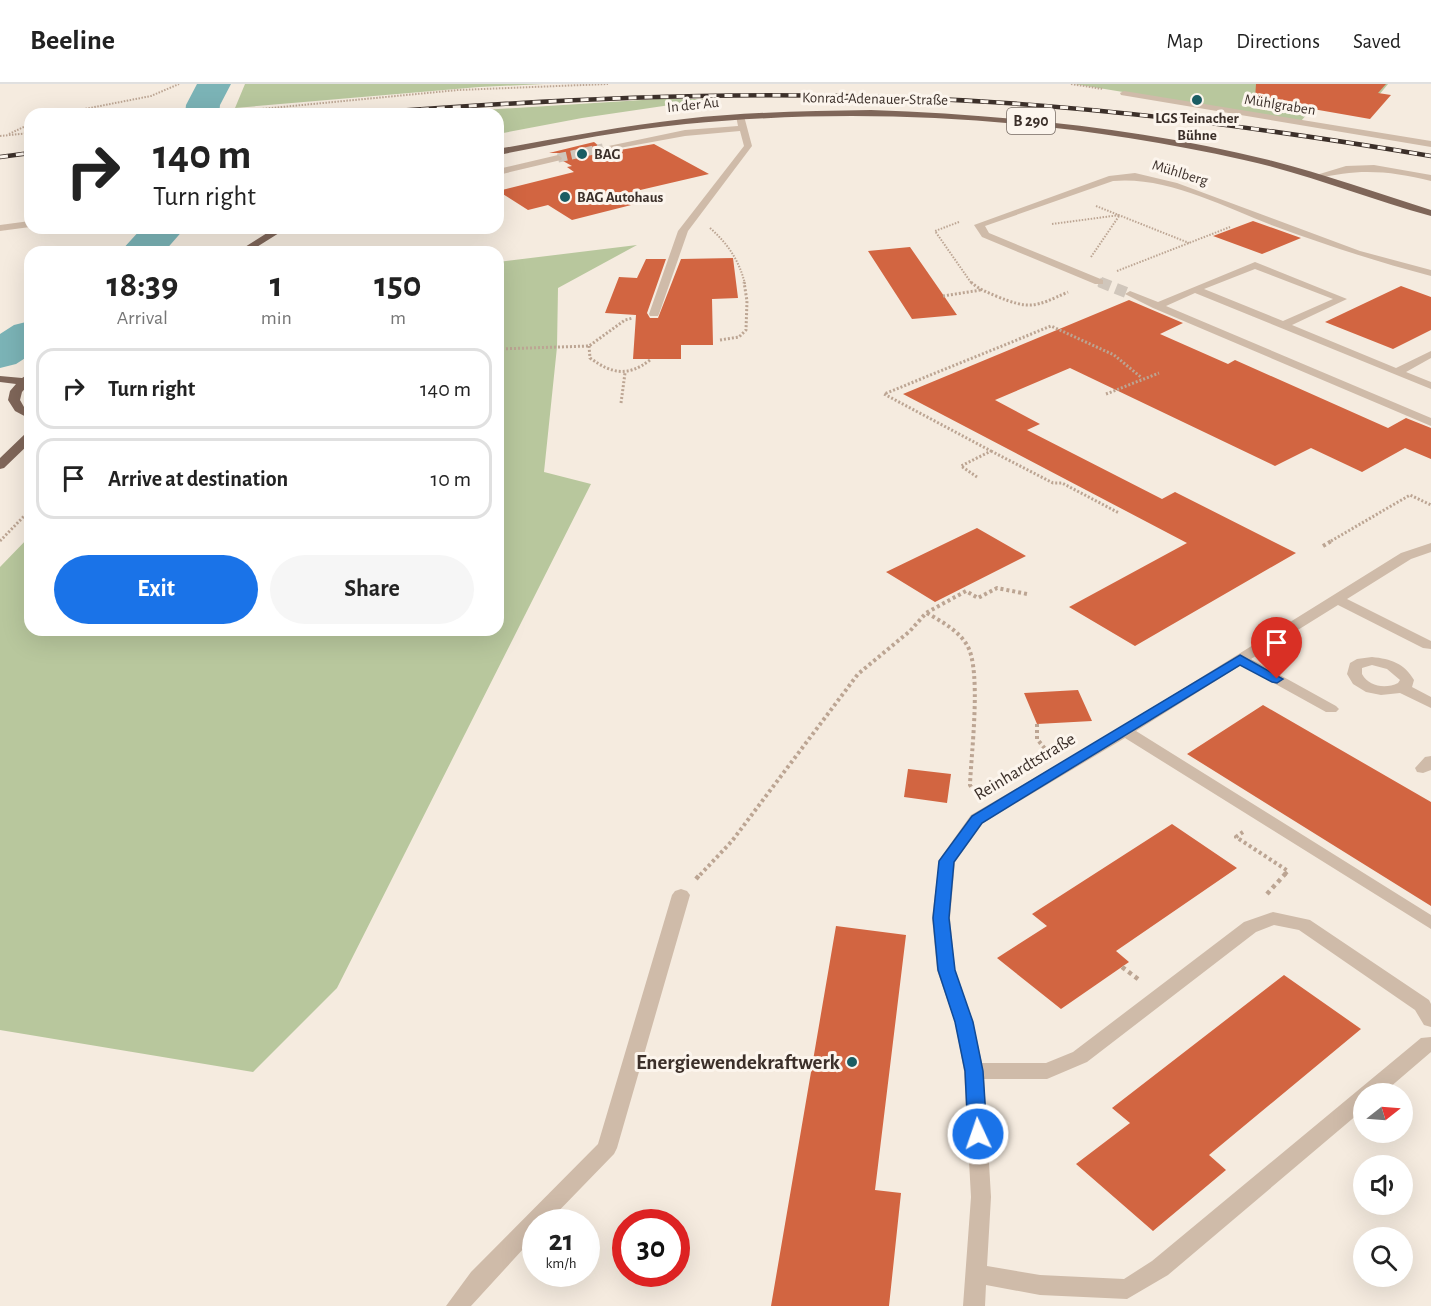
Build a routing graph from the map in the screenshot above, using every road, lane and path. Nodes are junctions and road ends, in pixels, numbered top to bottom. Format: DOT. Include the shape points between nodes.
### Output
graph roads {
  1 [pos="179,84"];
  2 [pos="608,84"];
  3 [pos="1071,84"];
  4 [pos="1124,93"];
  5 [pos="89,108"];
  6 [pos="271,108"];
  7 [pos="740,116"];
  8 [pos="24,127"];
  9 [pos="743,128"];
  10 [pos="24,134"];
  11 [pos="0,136"];
  12 [pos="6,136"];
  13 [pos="1431,144"];
  14 [pos="603,148"];
  15 [pos="504,151"];
  16 [pos="558,158"];
  17 [pos="504,171"];
  18 [pos="1317,176"];
  19 [pos="1431,178"];
  20 [pos="1064,194"];
  21 [pos="1431,213"];
  22 [pos="1120,216"];
  23 [pos="689,222"];
  24 [pos="24,225"];
  25 [pos="0,228"];
  26 [pos="272,234"];
  27 [pos="1189,243"];
  28 [pos="252,246"];
  29 [pos="1431,273"];
  30 [pos="1081,274"];
  31 [pos="1099,282"];
  32 [pos="1196,289"];
  33 [pos="982,290"];
  34 [pos="1130,294"];
  35 [pos="944,296"];
  36 [pos="1157,306"];
  37 [pos="654,314"];
  38 [pos="1283,325"];
  39 [pos="720,340"];
  40 [pos="589,346"];
  41 [pos="504,349"];
  42 [pos="1431,354"];
  43 [pos="650,360"];
  44 [pos="1396,372"];
  45 [pos="1159,373"];
  46 [pos="625,374"];
  47 [pos="1142,378"];
  48 [pos="0,379"];
  49 [pos="24,379"];
  50 [pos="24,382"];
  51 [pos="1431,386"];
  52 [pos="1106,394"];
  53 [pos="621,404"];
  54 [pos="24,412"];
  55 [pos="1431,422"];
  56 [pos="24,442"];
  57 [pos="991,451"];
  58 [pos="0,465"];
  59 [pos="977,477"];
  60 [pos="1431,505"];
  61 [pos="1119,513"];
  62 [pos="24,516"];
  63 [pos="0,541"];
  64 [pos="1323,546"];
  65 [pos="1431,547"];
  66 [pos="1027,594"];
  67 [pos="1337,599"];
  68 [pos="926,613"];
  69 [pos="1428,645"];
  70 [pos="1240,659"];
  71 [pos="1402,688"];
  72 [pos="1431,703"];
  73 [pos="1331,708"];
  74 [pos="1125,731"];
  75 [pos="987,813"];
  76 [pos="1247,830"];
  77 [pos="681,895"];
  78 [pos="1273,918"];
  79 [pos="1431,923"];
  80 [pos="1431,1020"];
  81 [pos="1430,1040"];
  82 [pos="974,1071"];
  83 [pos="1381,1083"];
  84 [pos="1353,1106"];
  85 [pos="976,1274"];
  86 [pos="457,1306"];
  87 [pos="974,1306"];
  1 -- 5 [label="path" via="151,96"];
  2 -- 6 [label="path" via="458,90"];
  3 -- 4 [label="path"];
  4 -- 13 [label="street, Mühlgraben"];
  7 -- 9 [label="street, In der Au"];
  7 -- 15 [label="main road, In der Au / B 290" via="624,128"];
  7 -- 18 [label="main road, Konrad-Adenauer-Straße / B 290" via="856,112 994,117 1062,124 1164,140"];
  8 -- 12 [label="path"];
  9 -- 14 [label="street" via="685,133"];
  9 -- 23 [label="street, In der Au" via="748,146"];
  10 -- 12 [label="path"];
  11 -- 12 [label="path"];
  16 -- 17 [label="street"];
  18 -- 19 [label="street" via="1339,169 1372,167"];
  18 -- 21 [label="main road, Konrad-Adenauer-Straße / B 290"];
  20 -- 22 [label="path"];
  20 -- 29 [label="street, Mühlberg" via="1112,178 1155,179 1357,253"];
  20 -- 30 [label="street, Mühlberg" via="979,225 985,235"];
  22 -- 27 [label="path"];
  22 -- 30 [label="path"];
  23 -- 37 [label="street, In der Au"];
  23 -- 39 [label="path" via="709,227 724,238 740,260 749,304 746,330 739,337"];
  24 -- 25 [label="street"];
  26 -- 28 [label="main road"];
  30 -- 31 [label="street, Mühlberg"];
  32 -- 36 [label="street"];
  32 -- 38 [label="street"];
  32 -- 38 [label="street" via="1255,265 1342,299"];
  33 -- 35 [label="path"];
  34 -- 36 [label="street"];
  36 -- 55 [label="street"];
  37 -- 40 [label="path" via="625,320"];
  38 -- 44 [label="street"];
  40 -- 41 [label="path"];
  40 -- 46 [label="path" via="590,358 608,371"];
  42 -- 44 [label="street"];
  43 -- 46 [label="path"];
  44 -- 51 [label="street"];
  45 -- 47 [label="path"];
  46 -- 53 [label="path"];
  47 -- 52 [label="path"];
  47 -- 57 [label="path" via="1114,355 1051,326 884,394"];
  48 -- 49 [label="main road"];
  50 -- 54 [label="main road" via="14,400"];
  56 -- 58 [label="main road"];
  57 -- 59 [label="path" via="961,466"];
  57 -- 61 [label="path"];
  60 -- 64 [label="path" via="1410,495"];
  62 -- 63 [label="path"];
  65 -- 67 [label="street, Reinhardtstraße" via="1406,556"];
  66 -- 68 [label="path" via="997,588 978,598 966,591"];
  67 -- 69 [label="street"];
  67 -- 70 [label="street, Reinhardtstraße"];
  68 -- 75 [label="path" via="951,628 970,650 970,785"];
  68 -- 77 [label="path" via="858,674 732,841"];
  70 -- 73 [label="street"];
  70 -- 74 [label="street, Reinhardtstraße"];
  71 -- 72 [label="street"];
  74 -- 75 [label="street, Reinhardtstraße"];
  74 -- 79 [label="street"];
  75 -- 82 [label="street, Reinhardtstraße" via="977,819 947,861 941,918 946,970 964,1022"];
  76 -- 78 [label="path" via="1236,837 1288,871 1267,893"];
  77 -- 86 [label="street" via="607,1148"];
  78 -- 80 [label="street" via="1304,925 1422,1005"];
  78 -- 82 [label="street" via="1250,927 1080,1057 1047,1071"];
  81 -- 83 [label="street"];
  82 -- 85 [label="street, Reinhardtstraße" via="981,1197"];
  84 -- 85 [label="street" via="1160,1268 1126,1289 1040,1285"];
  85 -- 87 [label="street, Reinhardtstraße"];
}
